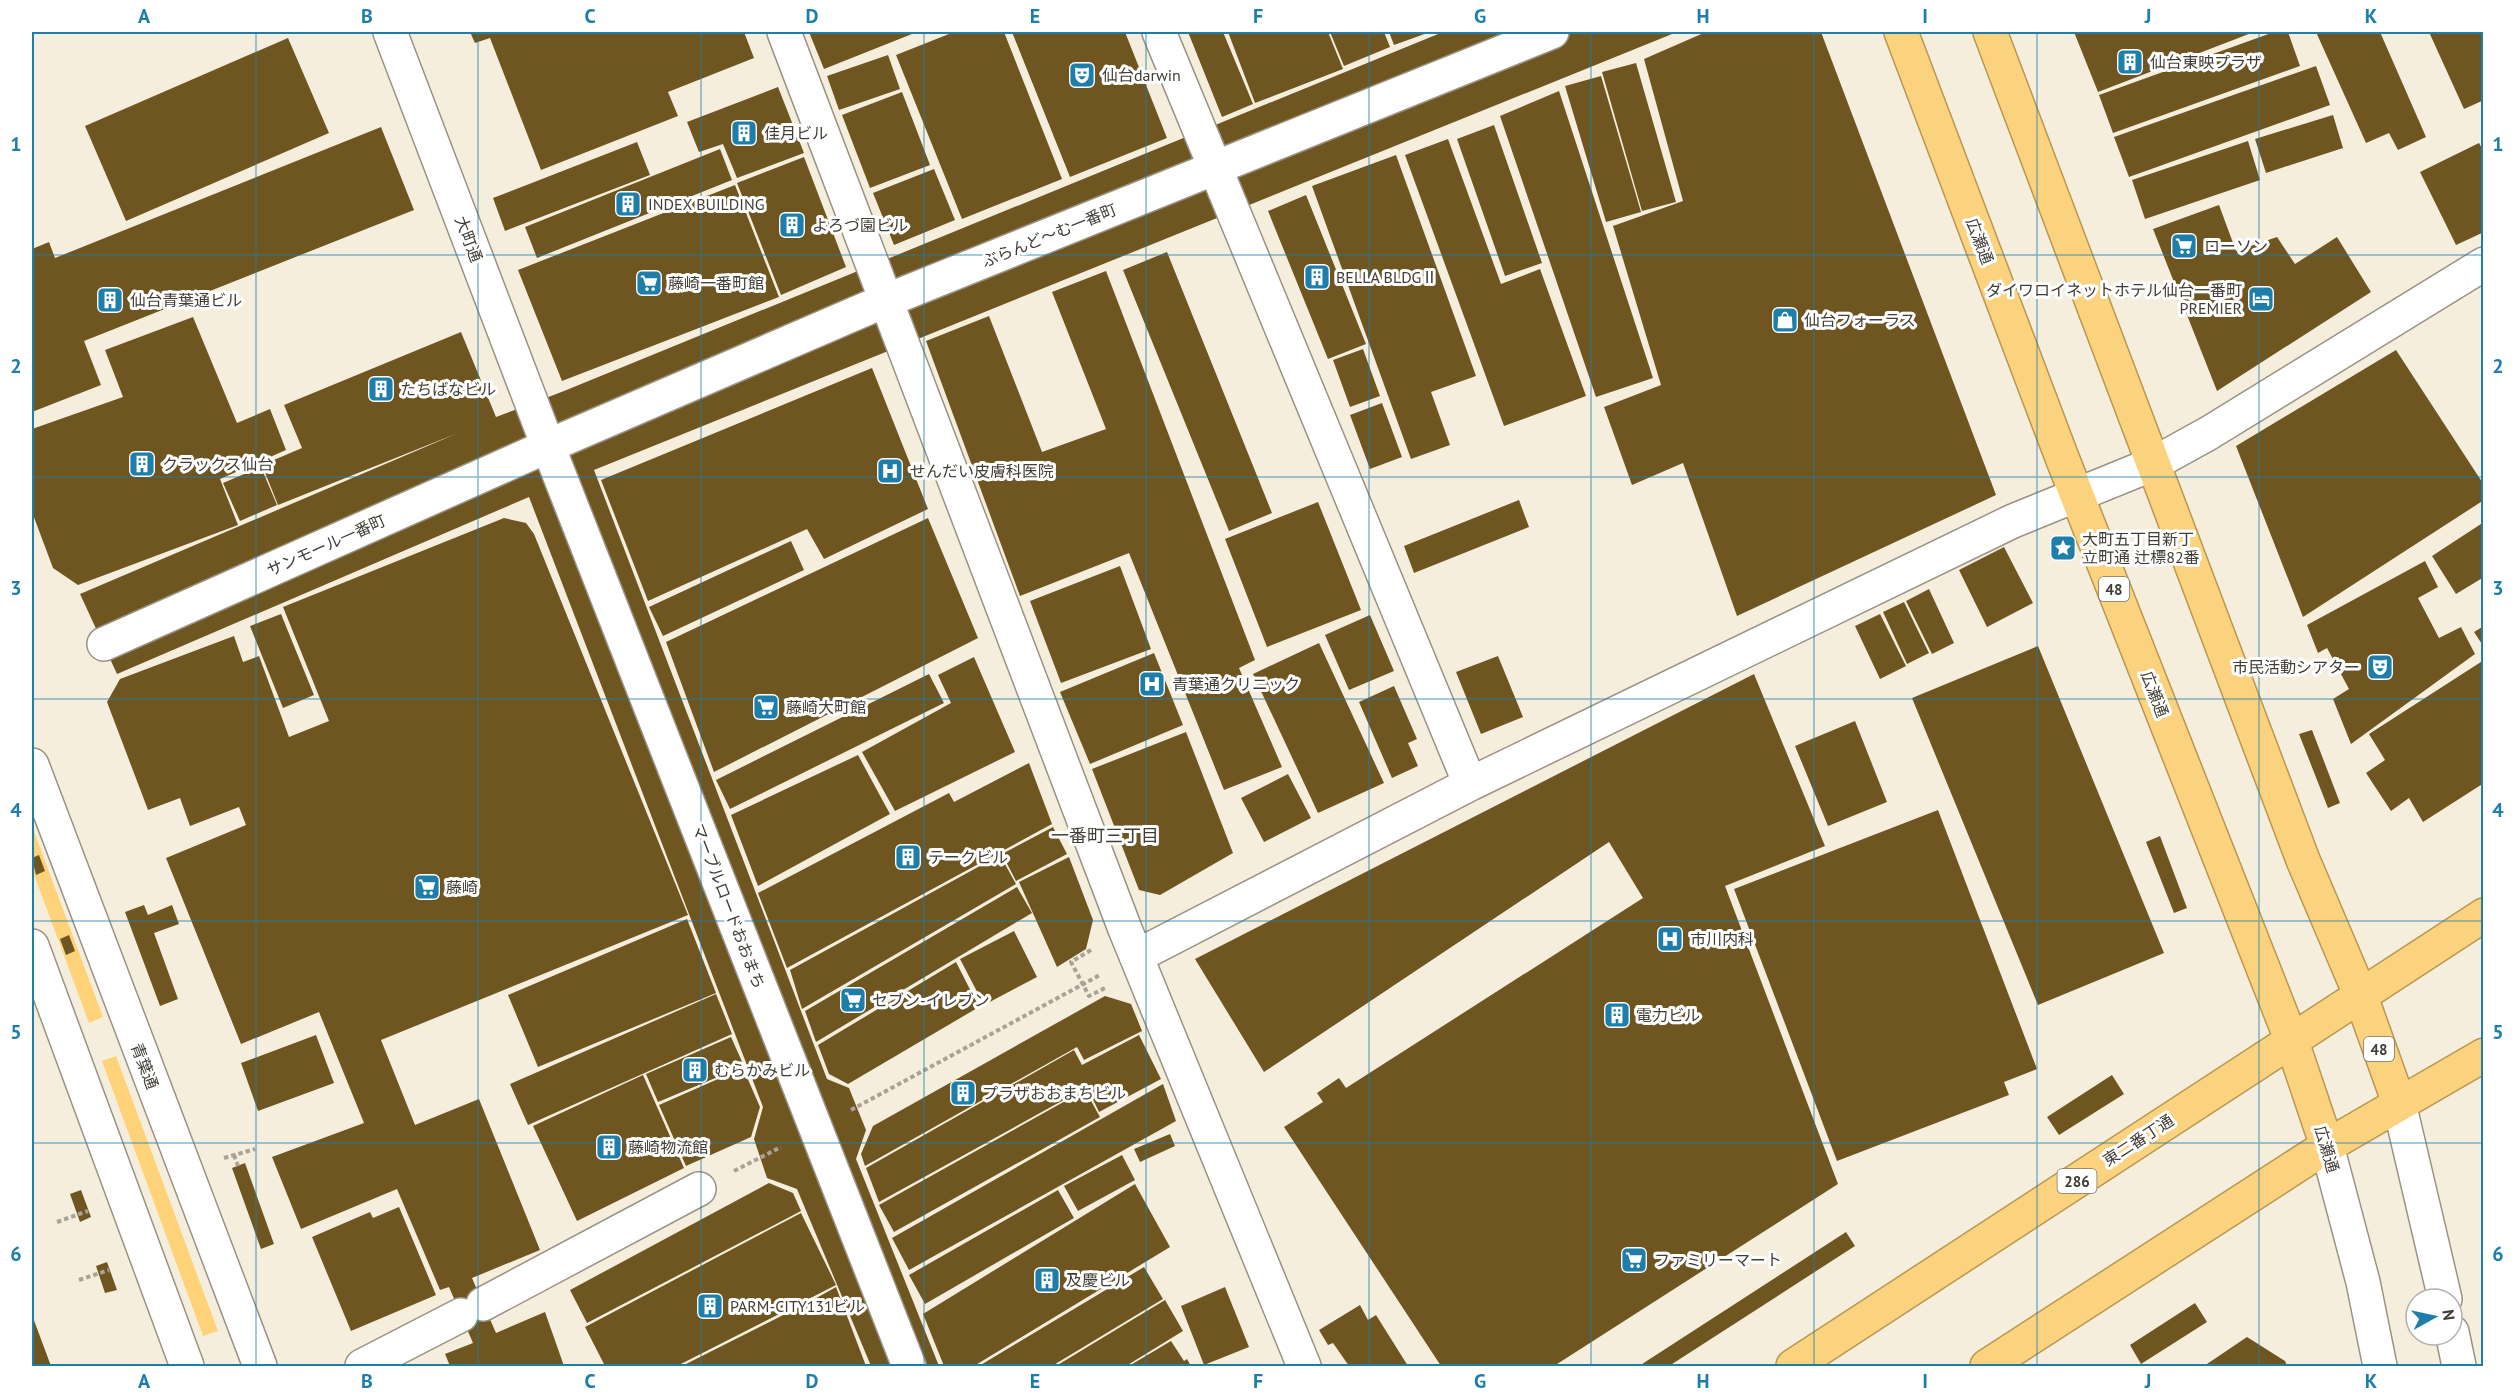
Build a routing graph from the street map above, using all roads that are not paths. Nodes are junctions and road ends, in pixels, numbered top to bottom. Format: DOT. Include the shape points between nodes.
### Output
graph roads {
  1 [pos="390,32"];
  2 [pos="784,32"];
  3 [pos="1159,32"];
  4 [pos="1552,32"];
  5 [pos="1901,32"];
  6 [pos="1990,32"];
  7 [pos="1216,167"];
  8 [pos="2484,264"];
  9 [pos="887,300"];
  10 [pos="548,446"];
  11 [pos="2153,464"];
  12 [pos="2077,494"];
  13 [pos="104,644"];
  14 [pos="32,765"];
  15 [pos="1470,784"];
  16 [pos="2484,915"];
  17 [pos="32,946"];
  18 [pos="1137,956"];
  19 [pos="2360,994"];
  20 [pos="2291,1039"];
  21 [pos="2484,1055"];
  22 [pos="2399,1103"];
  23 [pos="2327,1146"];
  24 [pos="699,1189"];
  25 [pos="2442,1287"];
  26 [pos="2455,1347"];
  27 [pos="187,1366"];
  28 [pos="260,1366"];
  29 [pos="362,1366"];
  30 [pos="909,1366"];
  31 [pos="1304,1366"];
  32 [pos="1793,1366"];
  33 [pos="1988,1366"];
  34 [pos="2380,1366"];
  35 [pos="2459,1366"];
  1 -- 10 [label="street, 大町通"];
  2 -- 9 [label="street"];
  3 -- 7 [label="street"];
  4 -- 7 [label="street, ぶらんど～む一番町"];
  5 -- 12 [label="highway, 広瀬通 / 48"];
  6 -- 11 [label="highway, 48"];
  7 -- 9 [label="street, ぶらんど～む一番町"];
  7 -- 15 [label="street"];
  8 -- 11 [label="street"];
  9 -- 10 [label="street, ぶらんど～む一番町"];
  9 -- 18 [label="street"];
  10 -- 13 [label="street, サンモール一番町"];
  10 -- 30 [label="street, マーブルロードおおまち"];
  11 -- 12 [label="street"];
  11 -- 19 [label="highway, 48" via="2303,860"];
  12 -- 15 [label="street" via="2013,521"];
  12 -- 20 [label="highway, 広瀬通 / 48"];
  14 -- 28 [label="street, 青葉通"];
  15 -- 18 [label="street"];
  16 -- 19 [label="highway, 東二番丁通 / 286"];
  17 -- 27 [label="street"];
  18 -- 31 [label="street"];
  19 -- 20 [label="highway, 東二番丁通 / 286"];
  19 -- 22 [label="highway, 48"];
  20 -- 23 [label="highway, 広瀬通 / 48"];
  20 -- 32 [label="highway, 東二番丁通 / 286"];
  21 -- 22 [label="highway"];
  22 -- 23 [label="highway"];
  22 -- 25 [label="street"];
  23 -- 33 [label="highway"];
  23 -- 34 [label="street, 広瀬通" via="2363,1282"];
  24 -- 29 [label="street"];
  26 -- 35 [label="street"];
}
